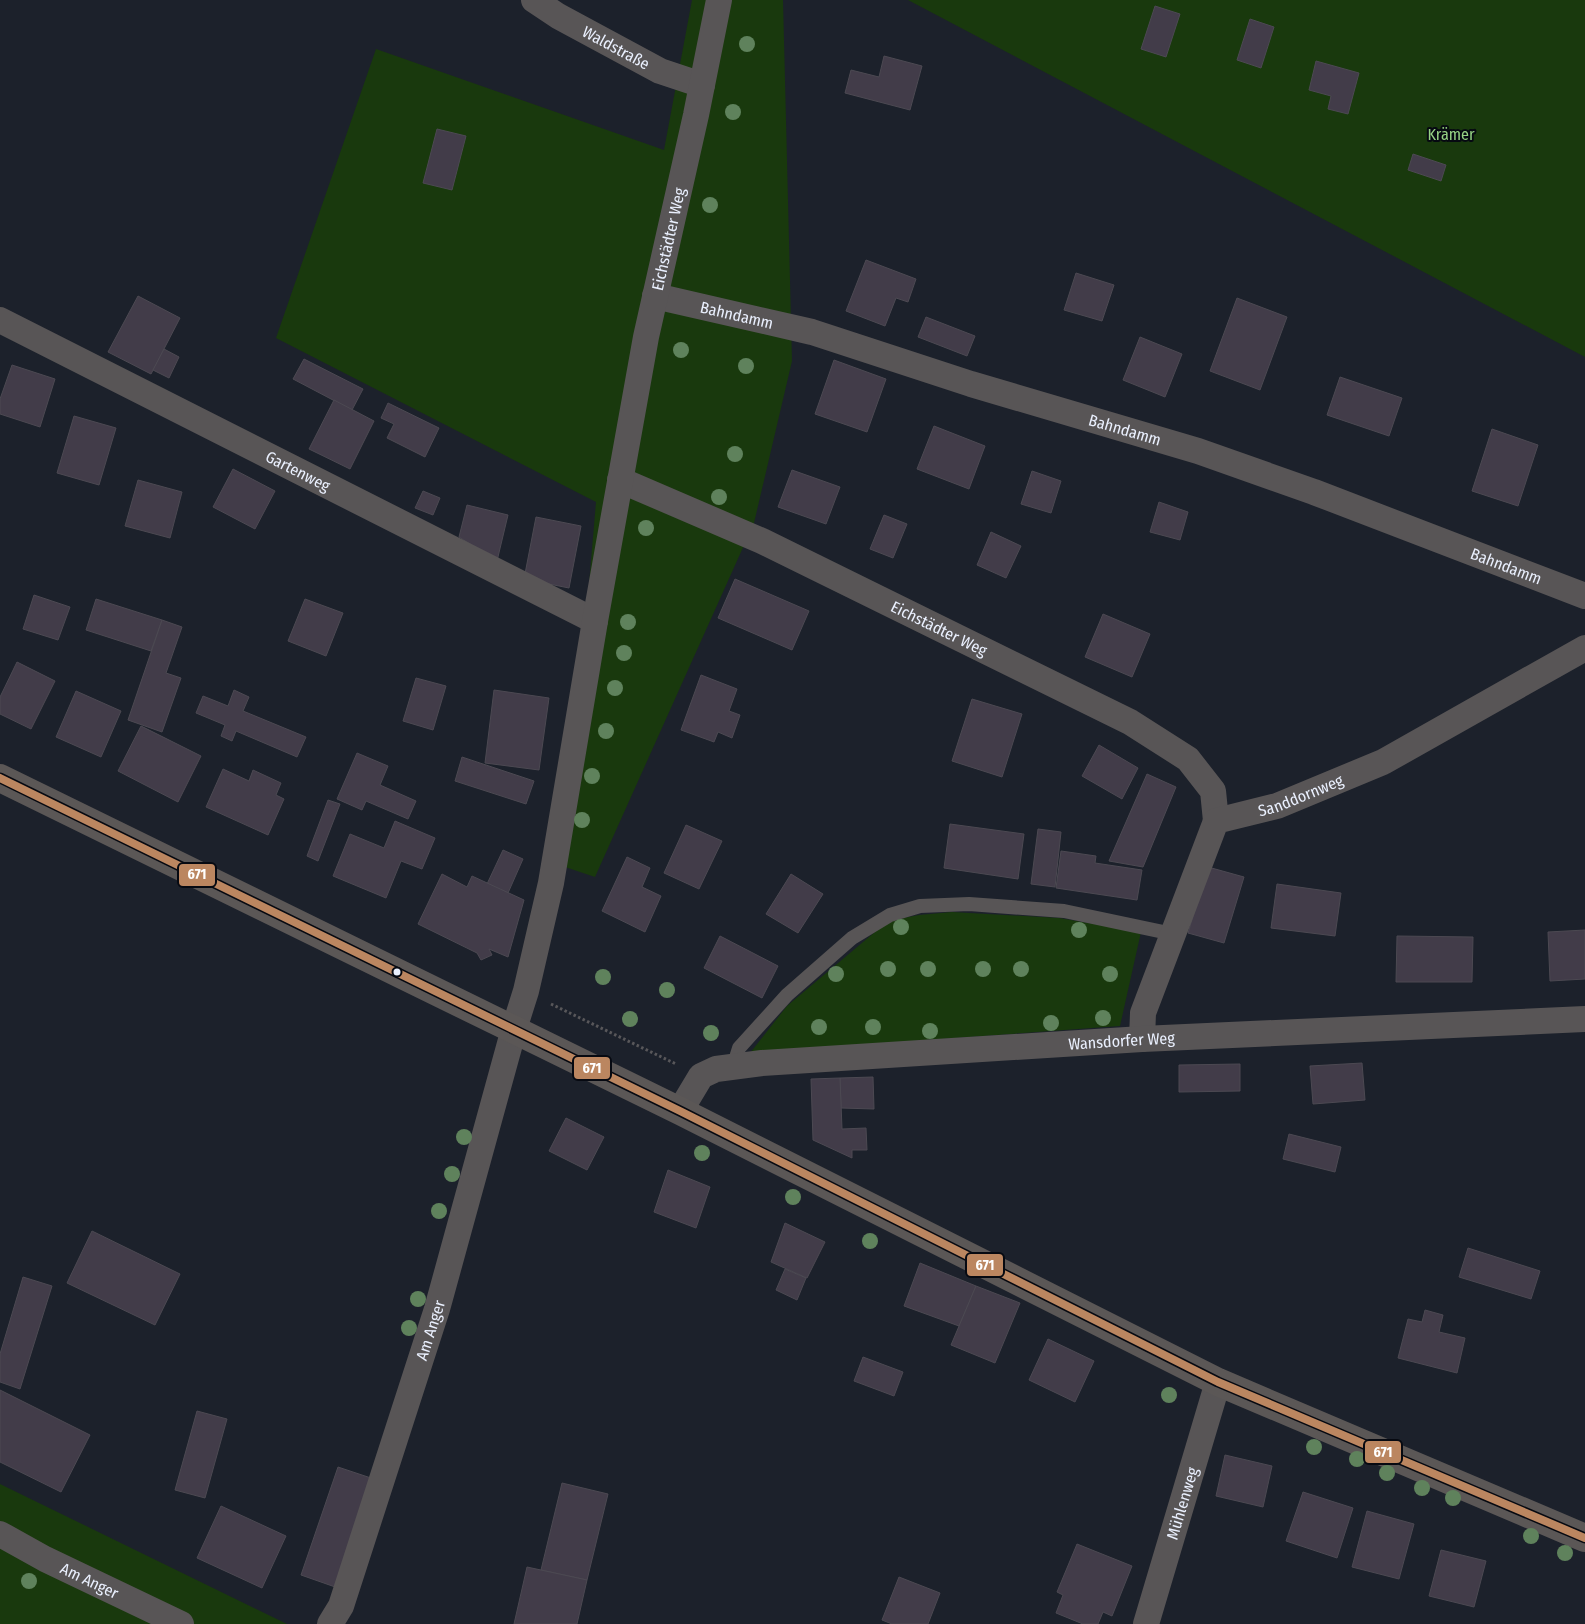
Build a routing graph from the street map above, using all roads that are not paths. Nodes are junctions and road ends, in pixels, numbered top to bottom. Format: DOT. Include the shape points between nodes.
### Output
graph roads {
  1 [pos="534,0"];
  2 [pos="719,0"];
  3 [pos="702,85"];
  4 [pos="655,296"];
  5 [pos="0,320"];
  6 [pos="620,480"];
  7 [pos="1585,596"];
  8 [pos="595,621"];
  9 [pos="1585,648"];
  10 [pos="0,778"];
  11 [pos="1216,821"];
  12 [pos="1173,934"];
  13 [pos="1585,1019"];
  14 [pos="514,1029"];
  15 [pos="1142,1039"];
  16 [pos="733,1067"];
  17 [pos="680,1111"];
  18 [pos="1218,1382"];
  19 [pos="0,1534"];
  20 [pos="1585,1538"];
  21 [pos="181,1624"];
  22 [pos="330,1624"];
  23 [pos="1146,1624"];
  1 -- 3 [label="street, Waldstraße" via="660,72"];
  2 -- 3 [label="street, Eichstädter Weg"];
  3 -- 4 [label="street, Eichstädter Weg"];
  4 -- 6 [label="street, Eichstädter Weg"];
  4 -- 7 [label="street, Bahndamm" via="812,332 971,384 1198,451"];
  5 -- 8 [label="street, Gartenweg"];
  6 -- 8 [label="street, Eichstädter Weg"];
  6 -- 11 [label="street, Eichstädter Weg" via="762,542 1130,722 1188,759 1213,791"];
  8 -- 14 [label="street, Eichstädter Weg" via="551,883"];
  9 -- 11 [label="street, Sanddornweg" via="1383,762 1277,806"];
  10 -- 14 [label="main road"];
  11 -- 12 [label="street"];
  12 -- 15 [label="street" via="1143,1013"];
  12 -- 16 [label="lane" via="1064,911 969,904 920,906 890,915 852,938 786,995 739,1048"];
  13 -- 15 [label="street, Wansdorfer Weg"];
  14 -- 17 [label="main road"];
  14 -- 22 [label="street, Am Anger" via="437,1309 341,1606"];
  15 -- 16 [label="street, Wansdorfer Weg"];
  16 -- 17 [label="street, Wansdorfer Weg" via="716,1069 701,1076"];
  17 -- 18 [label="main road"];
  18 -- 20 [label="main road"];
  18 -- 23 [label="street, Mühlenweg"];
  19 -- 21 [label="street, Am Anger"];
}
